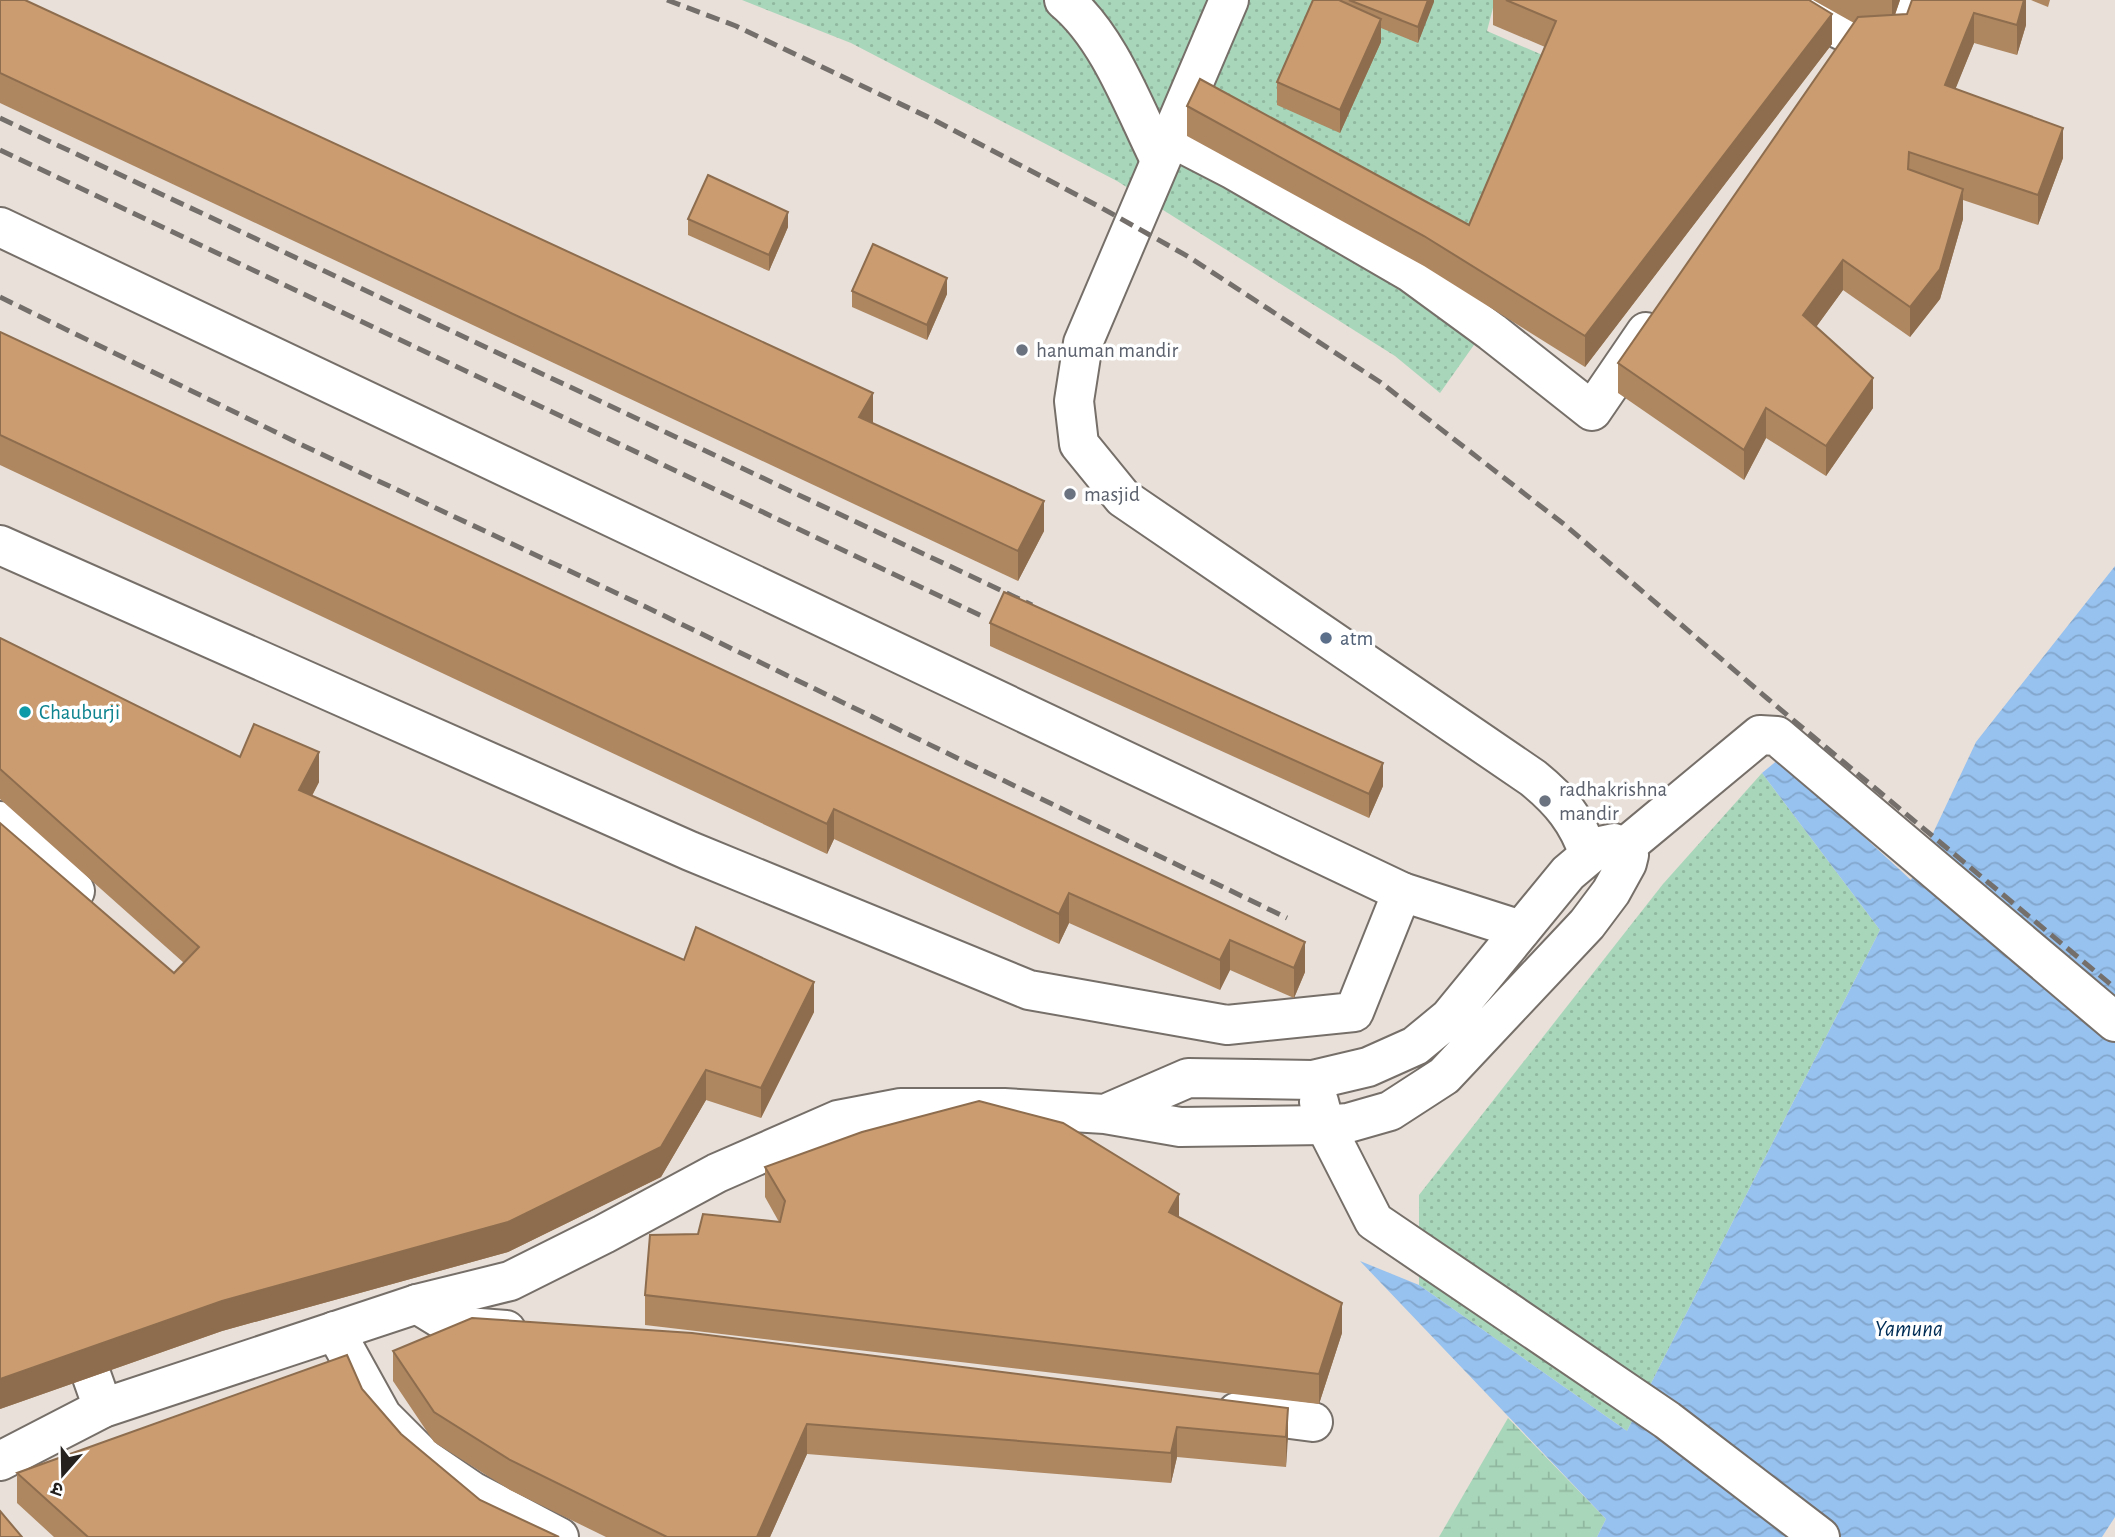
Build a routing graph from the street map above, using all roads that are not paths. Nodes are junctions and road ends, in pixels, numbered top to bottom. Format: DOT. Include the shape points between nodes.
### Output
graph roads {
  1 [pos="1064,0"];
  2 [pos="1229,0"];
  3 [pos="1789,0"];
  4 [pos="1916,0"];
  5 [pos="1165,148"];
  6 [pos="0,227"];
  7 [pos="1669,298"];
  8 [pos="0,545"];
  9 [pos="0,821"];
  10 [pos="1625,847"];
  11 [pos="1589,855"];
  12 [pos="1402,892"];
  13 [pos="105,918"];
  14 [pos="1521,930"];
  15 [pos="1482,1007"];
  16 [pos="2115,1022"];
  17 [pos="1313,1080"];
  18 [pos="1105,1114"];
  19 [pos="1325,1125"];
  20 [pos="64,1298"];
  21 [pos="417,1304"];
  22 [pos="335,1331"];
  23 [pos="534,1333"];
  24 [pos="1207,1407"];
  25 [pos="103,1408"];
  26 [pos="1313,1422"];
  27 [pos="0,1461"];
  28 [pos="559,1537"];
  29 [pos="1820,1537"];
  1 -- 5 [label="street" via="1102,43"];
  2 -- 5 [label="street"];
  3 -- 4 [label="street" via="1835,26 1847,51 1904,31"];
  5 -- 7 [label="street" via="1233,169 1410,272 1592,411"];
  5 -- 11 [label="street" via="1083,343 1074,401 1079,444 1124,498 1558,798"];
  6 -- 12 [label="street"];
  8 -- 12 [label="street" via="690,851 1029,990 1227,1025 1354,1012"];
  9 -- 13 [label="street"];
  10 -- 11 [label="street" via="1614,843 1600,846"];
  10 -- 15 [label="street" via="1627,863 1587,924"];
  10 -- 16 [label="street" via="1760,735 1777,736"];
  11 -- 14 [label="street" via="1567,873"];
  12 -- 14 [label="street"];
  14 -- 15 [label="street"];
  15 -- 17 [label="street" via="1449,1018 1415,1046 1368,1067"];
  15 -- 19 [label="street" via="1444,1076 1390,1111"];
  17 -- 18 [label="street" via="1188,1078"];
  17 -- 19 [label="street"];
  18 -- 19 [label="street" via="1180,1127"];
  18 -- 21 [label="street" via="901,1108 838,1120 717,1173 510,1281"];
  19 -- 29 [label="street" via="1374,1221 1667,1420"];
  20 -- 25 [label="street"];
  21 -- 22 [label="street"];
  21 -- 23 [label="street" via="453,1326"];
  22 -- 25 [label="street"];
  22 -- 28 [label="street" via="382,1416 425,1460"];
  24 -- 26 [label="street"];
  25 -- 27 [label="street"];
}
